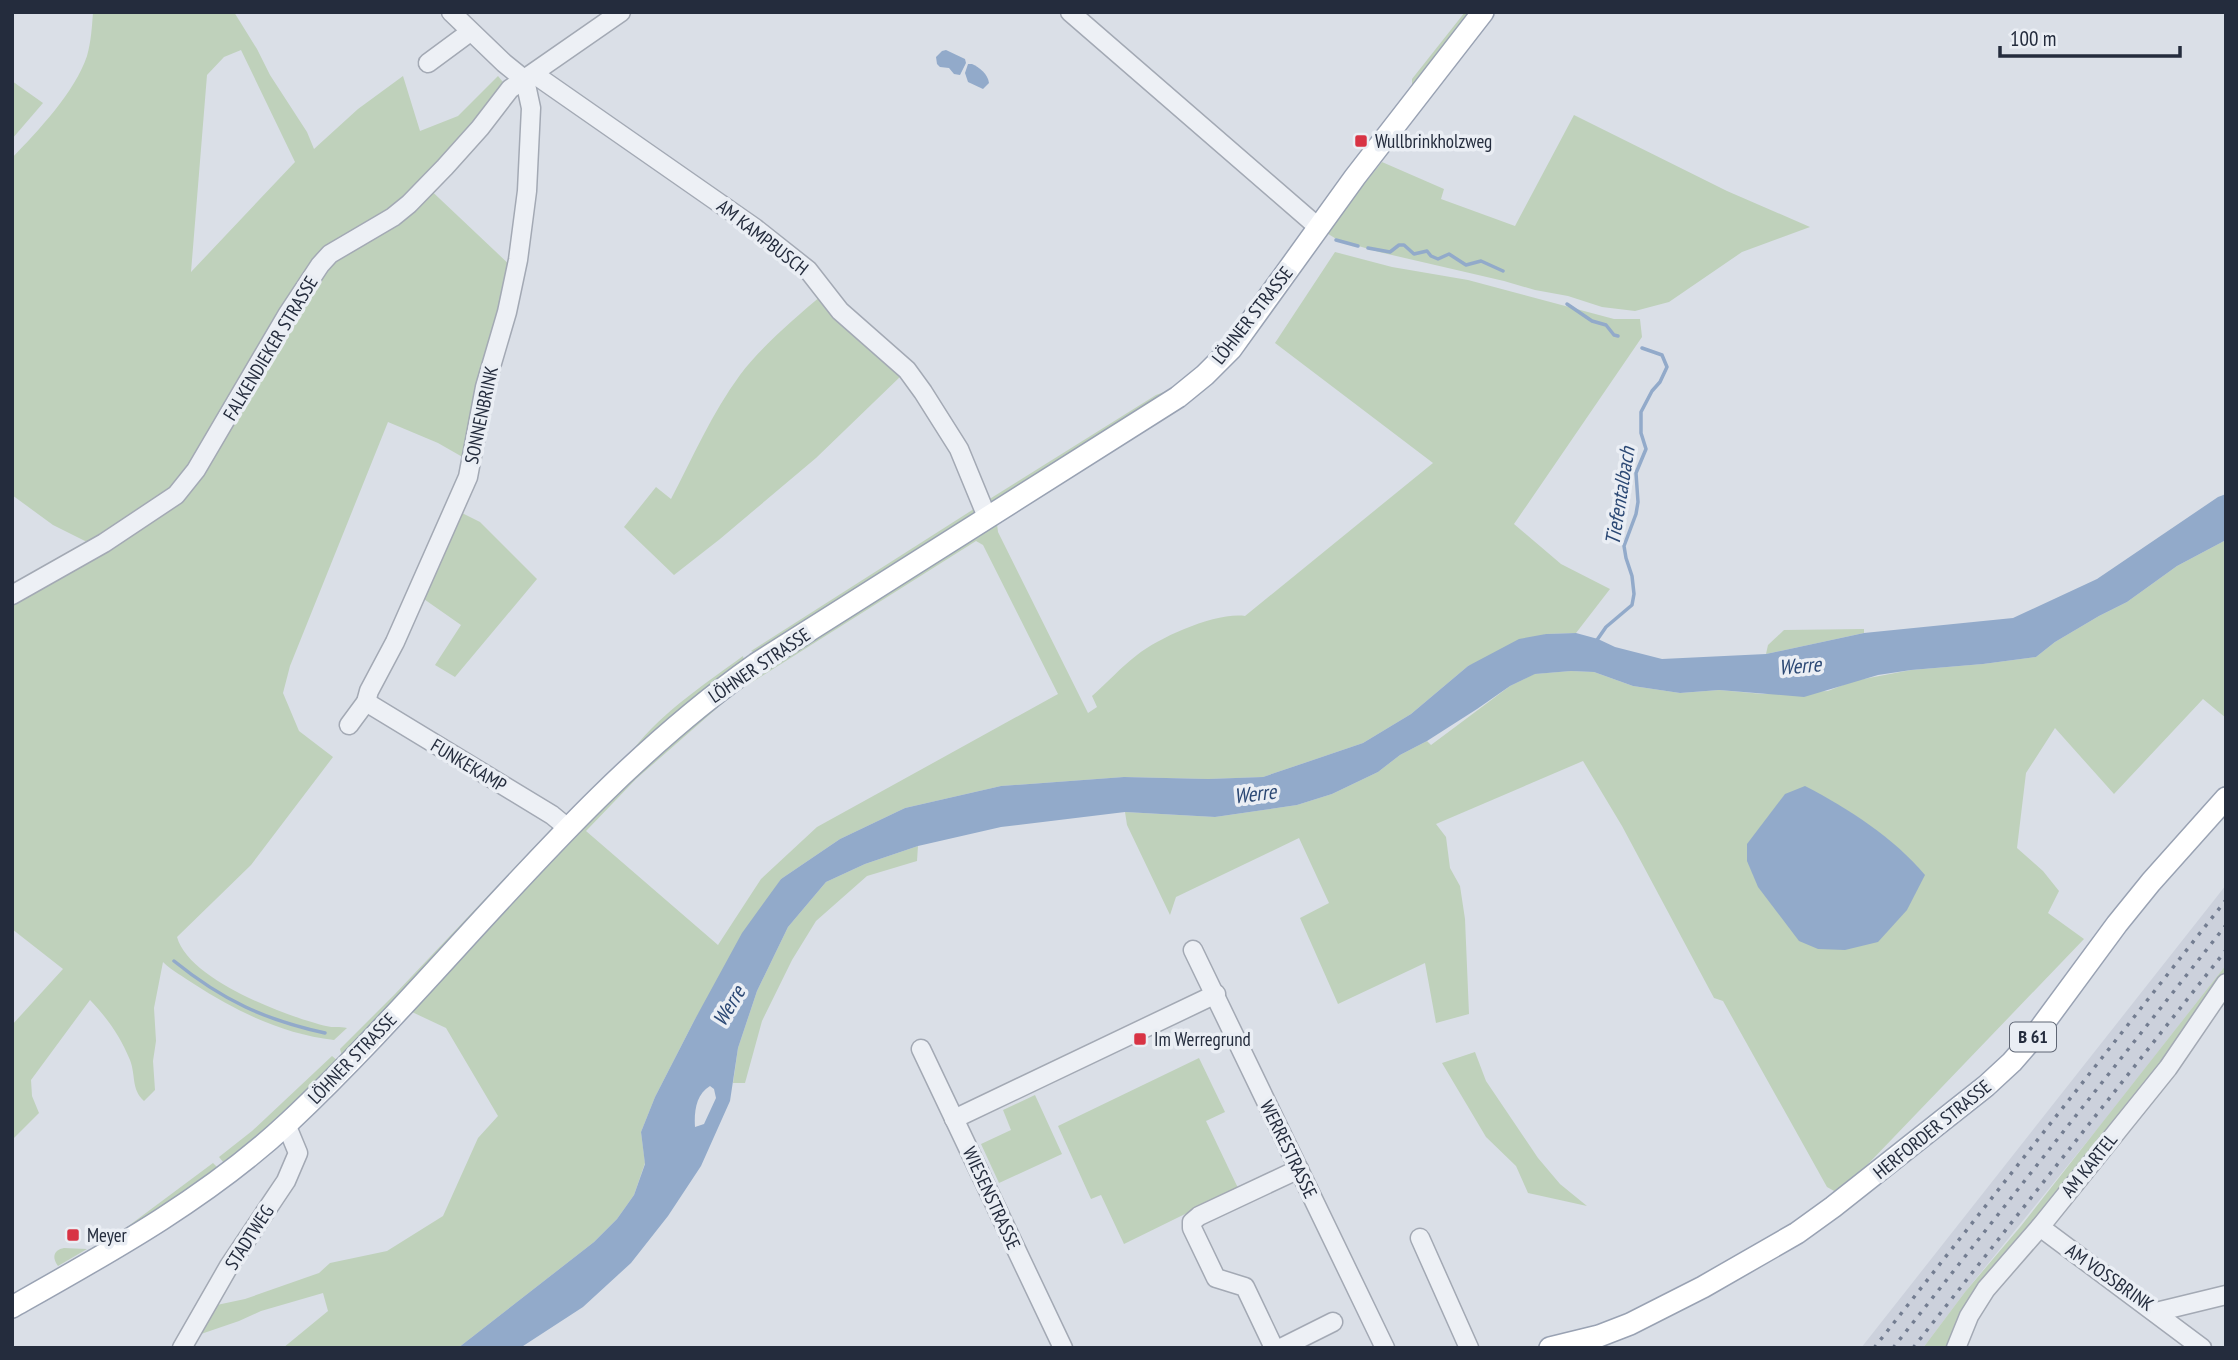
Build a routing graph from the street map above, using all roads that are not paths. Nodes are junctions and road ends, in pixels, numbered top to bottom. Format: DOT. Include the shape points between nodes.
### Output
graph roads {
  1 [pos="450,12"];
  2 [pos="621,12"];
  3 [pos="1070,12"];
  4 [pos="1483,12"];
  5 [pos="470,32"];
  6 [pos="428,63"];
  7 [pos="529,77"];
  8 [pos="1318,227"];
  9 [pos="987,517"];
  10 [pos="12,596"];
  11 [pos="366,702"];
  12 [pos="349,726"];
  13 [pos="2226,799"];
  14 [pos="569,829"];
  15 [pos="1193,950"];
  16 [pos="2226,984"];
  17 [pos="1216,994"];
  18 [pos="920,1049"];
  19 [pos="954,1119"];
  20 [pos="286,1124"];
  21 [pos="1298,1169"];
  22 [pos="2040,1227"];
  23 [pos="1420,1238"];
  24 [pos="2226,1295"];
  25 [pos="12,1307"];
  26 [pos="2156,1312"];
  27 [pos="1333,1322"];
  28 [pos="182,1348"];
  29 [pos="1063,1348"];
  30 [pos="1274,1348"];
  31 [pos="1282,1348"];
  32 [pos="1385,1348"];
  33 [pos="1469,1348"];
  34 [pos="1550,1348"];
  35 [pos="1956,1348"];
  36 [pos="2202,1348"];
  1 -- 5 [label="street, AM KAMPBUSCH"];
  2 -- 7 [label="street, FALKENDIEKER STRASSE"];
  3 -- 8 [label="street"];
  4 -- 8 [label="main road, LÖHNER STRASSE"];
  5 -- 6 [label="street"];
  5 -- 7 [label="street, AM KAMPBUSCH"];
  7 -- 9 [label="street, AM KAMPBUSCH" via="755,228 808,270 840,311 907,370 923,392 959,449"];
  7 -- 10 [label="street, FALKENDIEKER STRASSE" via="510,89 409,204 320,265 196,470 176,495"];
  7 -- 11 [label="street, SONNENBRINK" via="527,191 518,260 485,387 468,477"];
  8 -- 9 [label="main road, LÖHNER STRASSE" via="1239,338 1205,375 1178,397"];
  9 -- 14 [label="main road, LÖHNER STRASSE" via="729,683 652,747"];
  11 -- 12 [label="street, SONNENBRINK"];
  11 -- 14 [label="street, FUNKEKAMP"];
  13 -- 34 [label="main road, HERFORDER STRASSE / B 61" via="2142,892 2012,1062 1967,1102 1797,1233 1630,1324"];
  14 -- 20 [label="main road, LÖHNER STRASSE"];
  15 -- 17 [label="street, WERRESTRASSE"];
  16 -- 22 [label="street, AM KARTEL" via="2168,1068"];
  17 -- 19 [label="street"];
  17 -- 21 [label="street, WERRESTRASSE"];
  18 -- 19 [label="street, WIESENSTRASSE"];
  19 -- 29 [label="street, WIESENSTRASSE"];
  20 -- 25 [label="main road, LÖHNER STRASSE" via="166,1216"];
  20 -- 28 [label="street, STADTWEG" via="298,1153 286,1181"];
  21 -- 30 [label="street" via="1192,1222 1216,1278 1245,1287"];
  21 -- 32 [label="street, WERRESTRASSE"];
  22 -- 26 [label="street, AM VOSSBRINK"];
  22 -- 35 [label="street, AM KARTEL" via="1986,1289"];
  23 -- 33 [label="street"];
  24 -- 26 [label="street, AM VOSSBRINK"];
  26 -- 36 [label="street"];
  27 -- 31 [label="street"];
}
